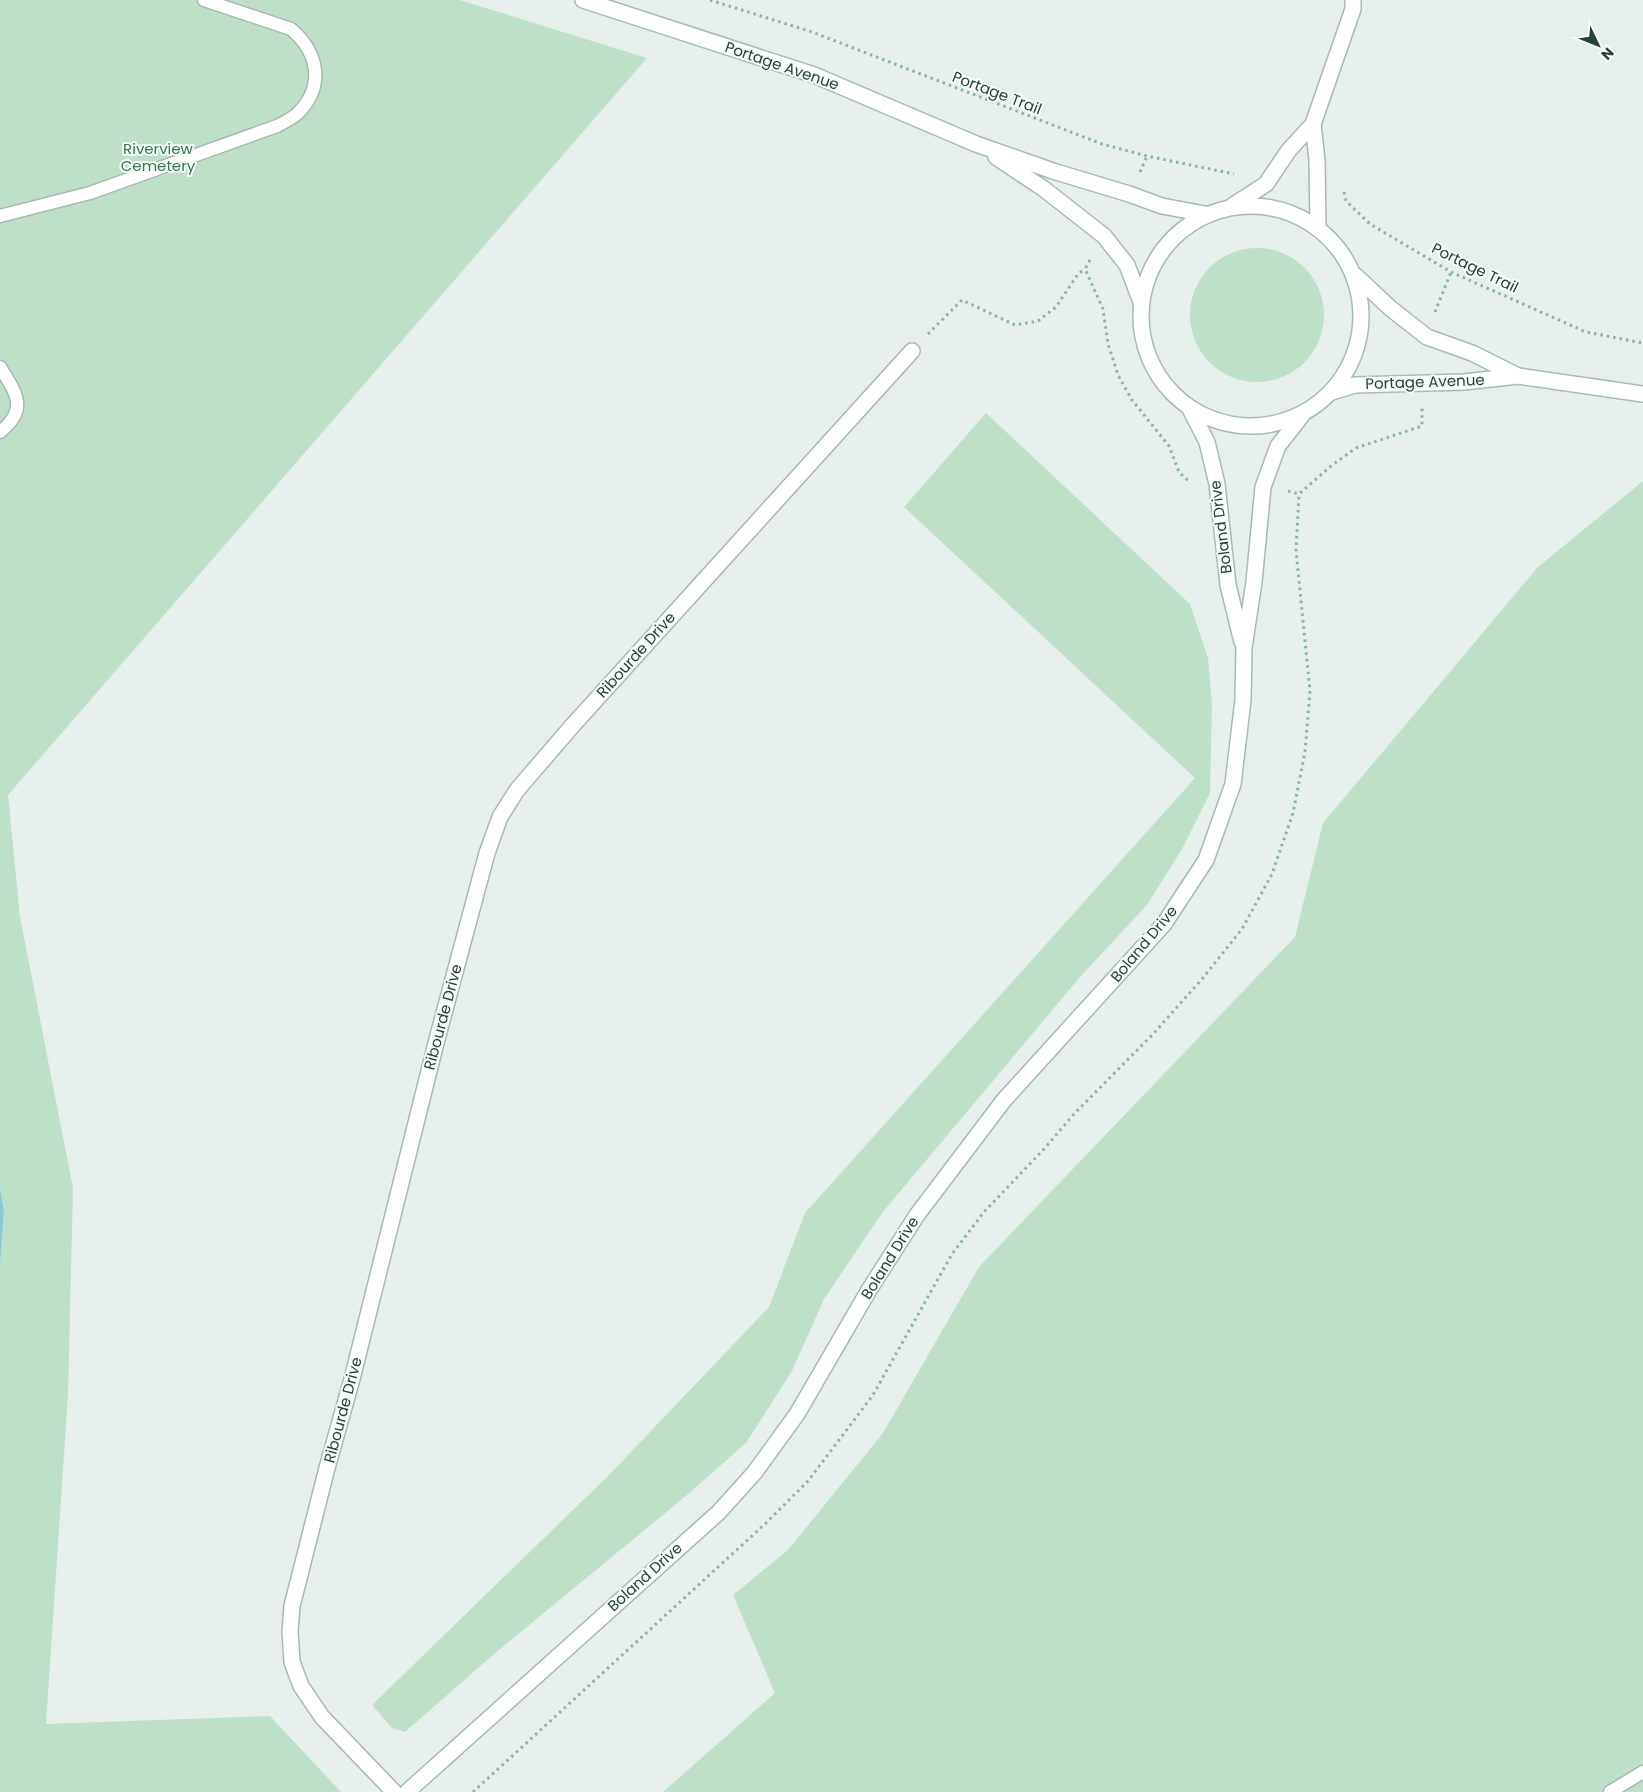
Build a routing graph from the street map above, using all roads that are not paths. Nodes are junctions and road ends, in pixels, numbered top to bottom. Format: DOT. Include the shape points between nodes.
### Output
graph roads {
  1 [pos="204,0"];
  2 [pos="583,0"];
  3 [pos="1353,0"];
  4 [pos="1313,124"];
  5 [pos="976,144"];
  6 [pos="1232,206"];
  7 [pos="1205,214"];
  8 [pos="0,216"];
  9 [pos="1318,227"];
  10 [pos="1356,276"];
  11 [pos="1141,302"];
  12 [pos="912,350"];
  13 [pos="0,368"];
  14 [pos="1518,376"];
  15 [pos="1332,392"];
  16 [pos="1643,394"];
  17 [pos="1190,409"];
  18 [pos="1303,414"];
  19 [pos="0,432"];
  20 [pos="1244,648"];
  21 [pos="1643,1772"];
  22 [pos="394,1792"];
  23 [pos="407,1792"];
  24 [pos="1610,1792"];
  1 -- 8 [label="lane" via="291,29 300,37 312,57 316,79 310,98 296,115 277,126 90,193"];
  2 -- 5 [label="street, Portage Avenue" via="814,75"];
  3 -- 4 [label="street" via="1353,9"];
  4 -- 6 [label="street" via="1266,184"];
  4 -- 9 [label="street"];
  5 -- 7 [label="street, Portage Avenue" via="1162,206"];
  5 -- 11 [label="street, Portage Avenue" via="1044,189 1104,236 1127,265"];
  6 -- 7 [label="street"];
  6 -- 9 [label="street" via="1268,208"];
  7 -- 11 [label="street" via="1174,236 1152,266"];
  9 -- 10 [label="street" via="1334,240"];
  10 -- 14 [label="street, Portage Avenue" via="1427,337 1472,353"];
  10 -- 15 [label="street" via="1362,307 1361,337 1350,367"];
  11 -- 17 [label="street" via="1141,332 1150,362 1167,388"];
  12 -- 22 [label="street, Ribourde Drive" via="573,725 517,790 500,817 436,1043 292,1606 292,1662 301,1686 322,1717"];
  13 -- 19 [label="lane" via="16,394 17,410 10,424"];
  14 -- 15 [label="street, Portage Avenue" via="1464,382 1355,385"];
  14 -- 16 [label="street, Portage Avenue"];
  15 -- 18 [label="street"];
  17 -- 18 [label="street" via="1217,422 1246,427 1276,424"];
  17 -- 20 [label="street, Boland Drive" via="1207,442 1217,484 1228,585"];
  18 -- 20 [label="street, Boland Drive" via="1278,446 1264,486"];
  20 -- 23 [label="street, Boland Drive" via="1243,700 1233,784 1206,860 1164,924 1004,1100 917,1214 797,1414 756,1472 719,1512"];
  21 -- 24 [label="lane"];
}
